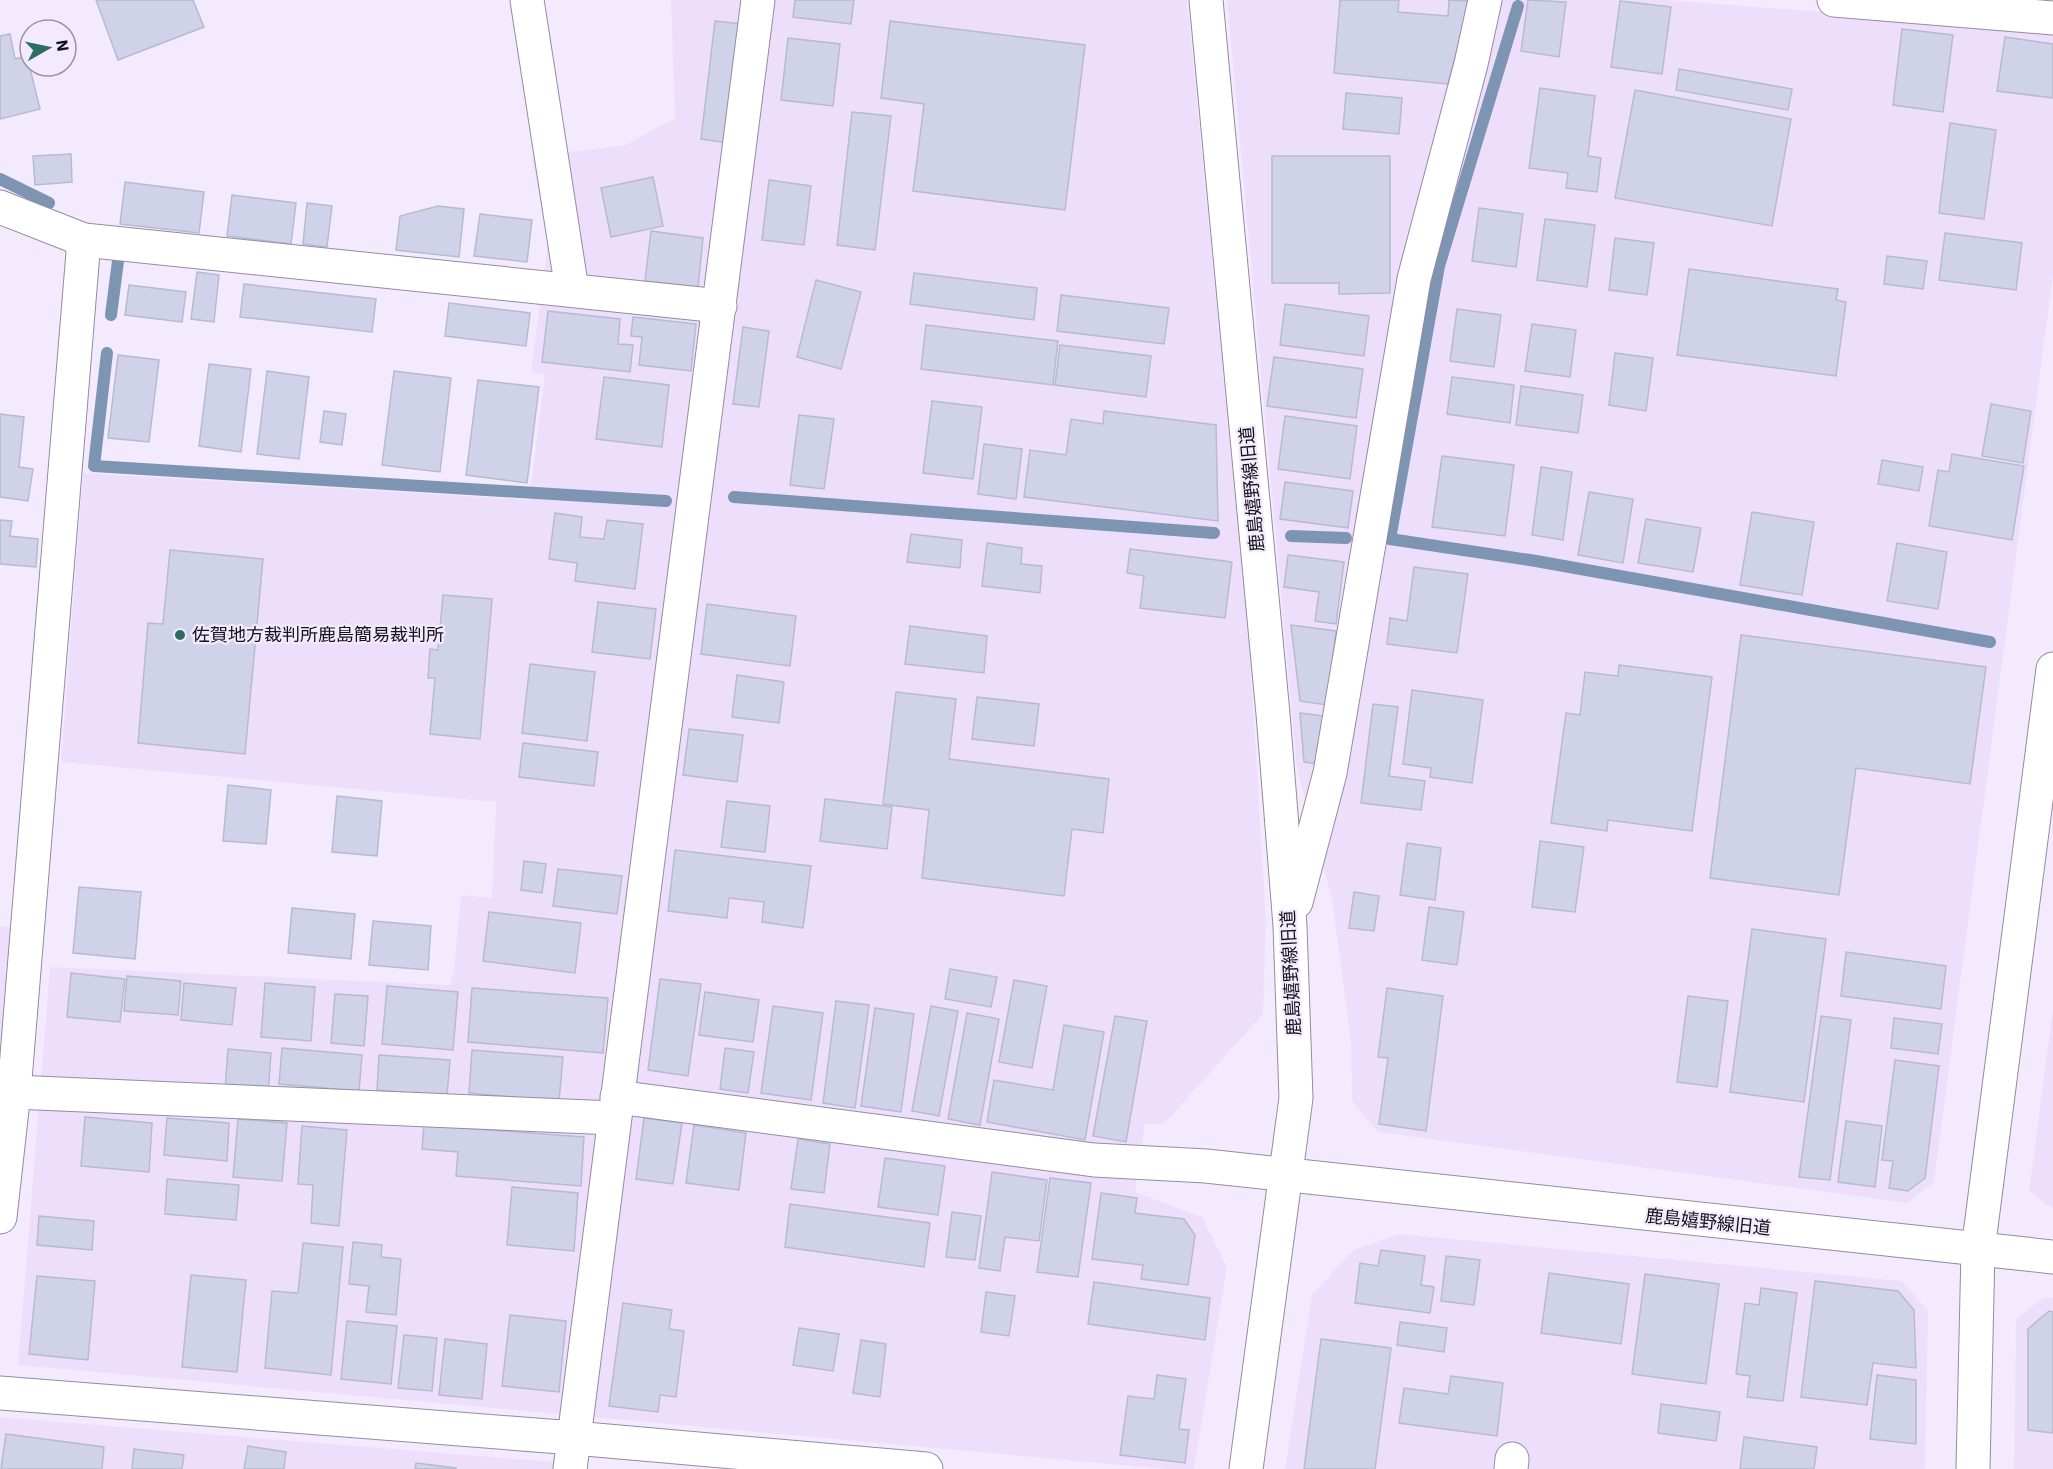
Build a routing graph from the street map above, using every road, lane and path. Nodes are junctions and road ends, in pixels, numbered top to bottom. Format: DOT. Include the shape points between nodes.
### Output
graph roads {
  1 [pos="527,0"];
  2 [pos="758,0"];
  3 [pos="1206,0"];
  4 [pos="1485,0"];
  5 [pos="1834,0"];
  6 [pos="2053,18"];
  7 [pos="0,207"];
  8 [pos="84,240"];
  9 [pos="572,290"];
  10 [pos="720,306"];
  11 [pos="2053,669"];
  12 [pos="1290,926"];
  13 [pos="14,1092"];
  14 [pos="616,1108"];
  15 [pos="1284,1176"];
  16 [pos="0,1217"];
  17 [pos="1978,1250"];
  18 [pos="2053,1257"];
  19 [pos="0,1393"];
  20 [pos="572,1453"];
  21 [pos="926,1469"];
  22 [pos="1246,1469"];
  23 [pos="1973,1469"];
  1 -- 9 [label="street"];
  2 -- 10 [label="street"];
  3 -- 12 [label="street, 鹿島嬉野線旧道"];
  4 -- 12 [label="street" via="1414,279 1330,774"];
  5 -- 6 [label="street"];
  7 -- 8 [label="street"];
  8 -- 9 [label="street"];
  8 -- 13 [label="street"];
  9 -- 10 [label="street"];
  10 -- 14 [label="street"];
  11 -- 17 [label="street"];
  12 -- 15 [label="street, 鹿島嬉野線旧道" via="1296,1098"];
  13 -- 14 [label="street"];
  13 -- 16 [label="street"];
  14 -- 15 [label="street" via="1094,1160 1206,1166"];
  14 -- 20 [label="street"];
  15 -- 17 [label="street, 鹿島嬉野線旧道"];
  15 -- 22 [label="street"];
  17 -- 18 [label="street, 鹿島嬉野線旧道"];
  17 -- 23 [label="street"];
  19 -- 20 [label="street"];
  20 -- 21 [label="street"];
}
